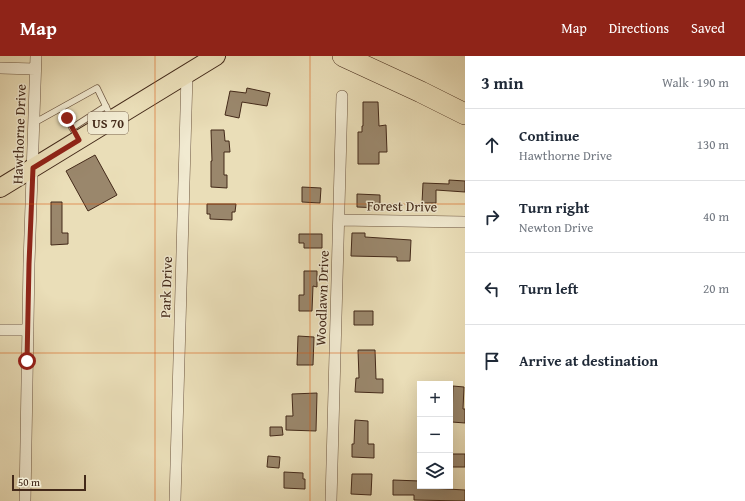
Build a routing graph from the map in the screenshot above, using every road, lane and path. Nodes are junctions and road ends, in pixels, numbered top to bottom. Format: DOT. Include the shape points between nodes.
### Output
graph roads {
  1 [pos="36,56"];
  2 [pos="216,56"];
  3 [pos="343,56"];
  4 [pos="0,68"];
  5 [pos="35,69"];
  6 [pos="187,75"];
  7 [pos="342,96"];
  8 [pos="61,108"];
  9 [pos="109,113"];
  10 [pos="465,114"];
  11 [pos="34,123"];
  12 [pos="76,134"];
  13 [pos="33,168"];
  14 [pos="0,188"];
  15 [pos="339,220"];
  16 [pos="465,222"];
  17 [pos="0,330"];
  18 [pos="28,330"];
  19 [pos="24,501"];
  20 [pos="175,501"];
  21 [pos="331,501"];
  1 -- 5 [label="street, Hawthorne Drive"];
  2 -- 6 [label="main road, US 70"];
  3 -- 10 [label="highway"];
  4 -- 5 [label="street"];
  5 -- 11 [label="street, Hawthorne Drive"];
  6 -- 9 [label="main road, US 70"];
  6 -- 20 [label="street, Park Drive"];
  7 -- 15 [label="street, Woodlawn Drive"];
  8 -- 9 [label="lane" via="97,88"];
  8 -- 11 [label="lane"];
  8 -- 12 [label="lane"];
  9 -- 12 [label="main road, US 70"];
  11 -- 13 [label="street, Hawthorne Drive"];
  12 -- 13 [label="main road, US 70"];
  13 -- 14 [label="main road, US 70"];
  13 -- 18 [label="street, Hawthorne Drive"];
  15 -- 16 [label="street, Forest Drive"];
  15 -- 21 [label="street, Woodlawn Drive"];
  17 -- 18 [label="street"];
  18 -- 19 [label="street, Hawthorne Drive"];
}
